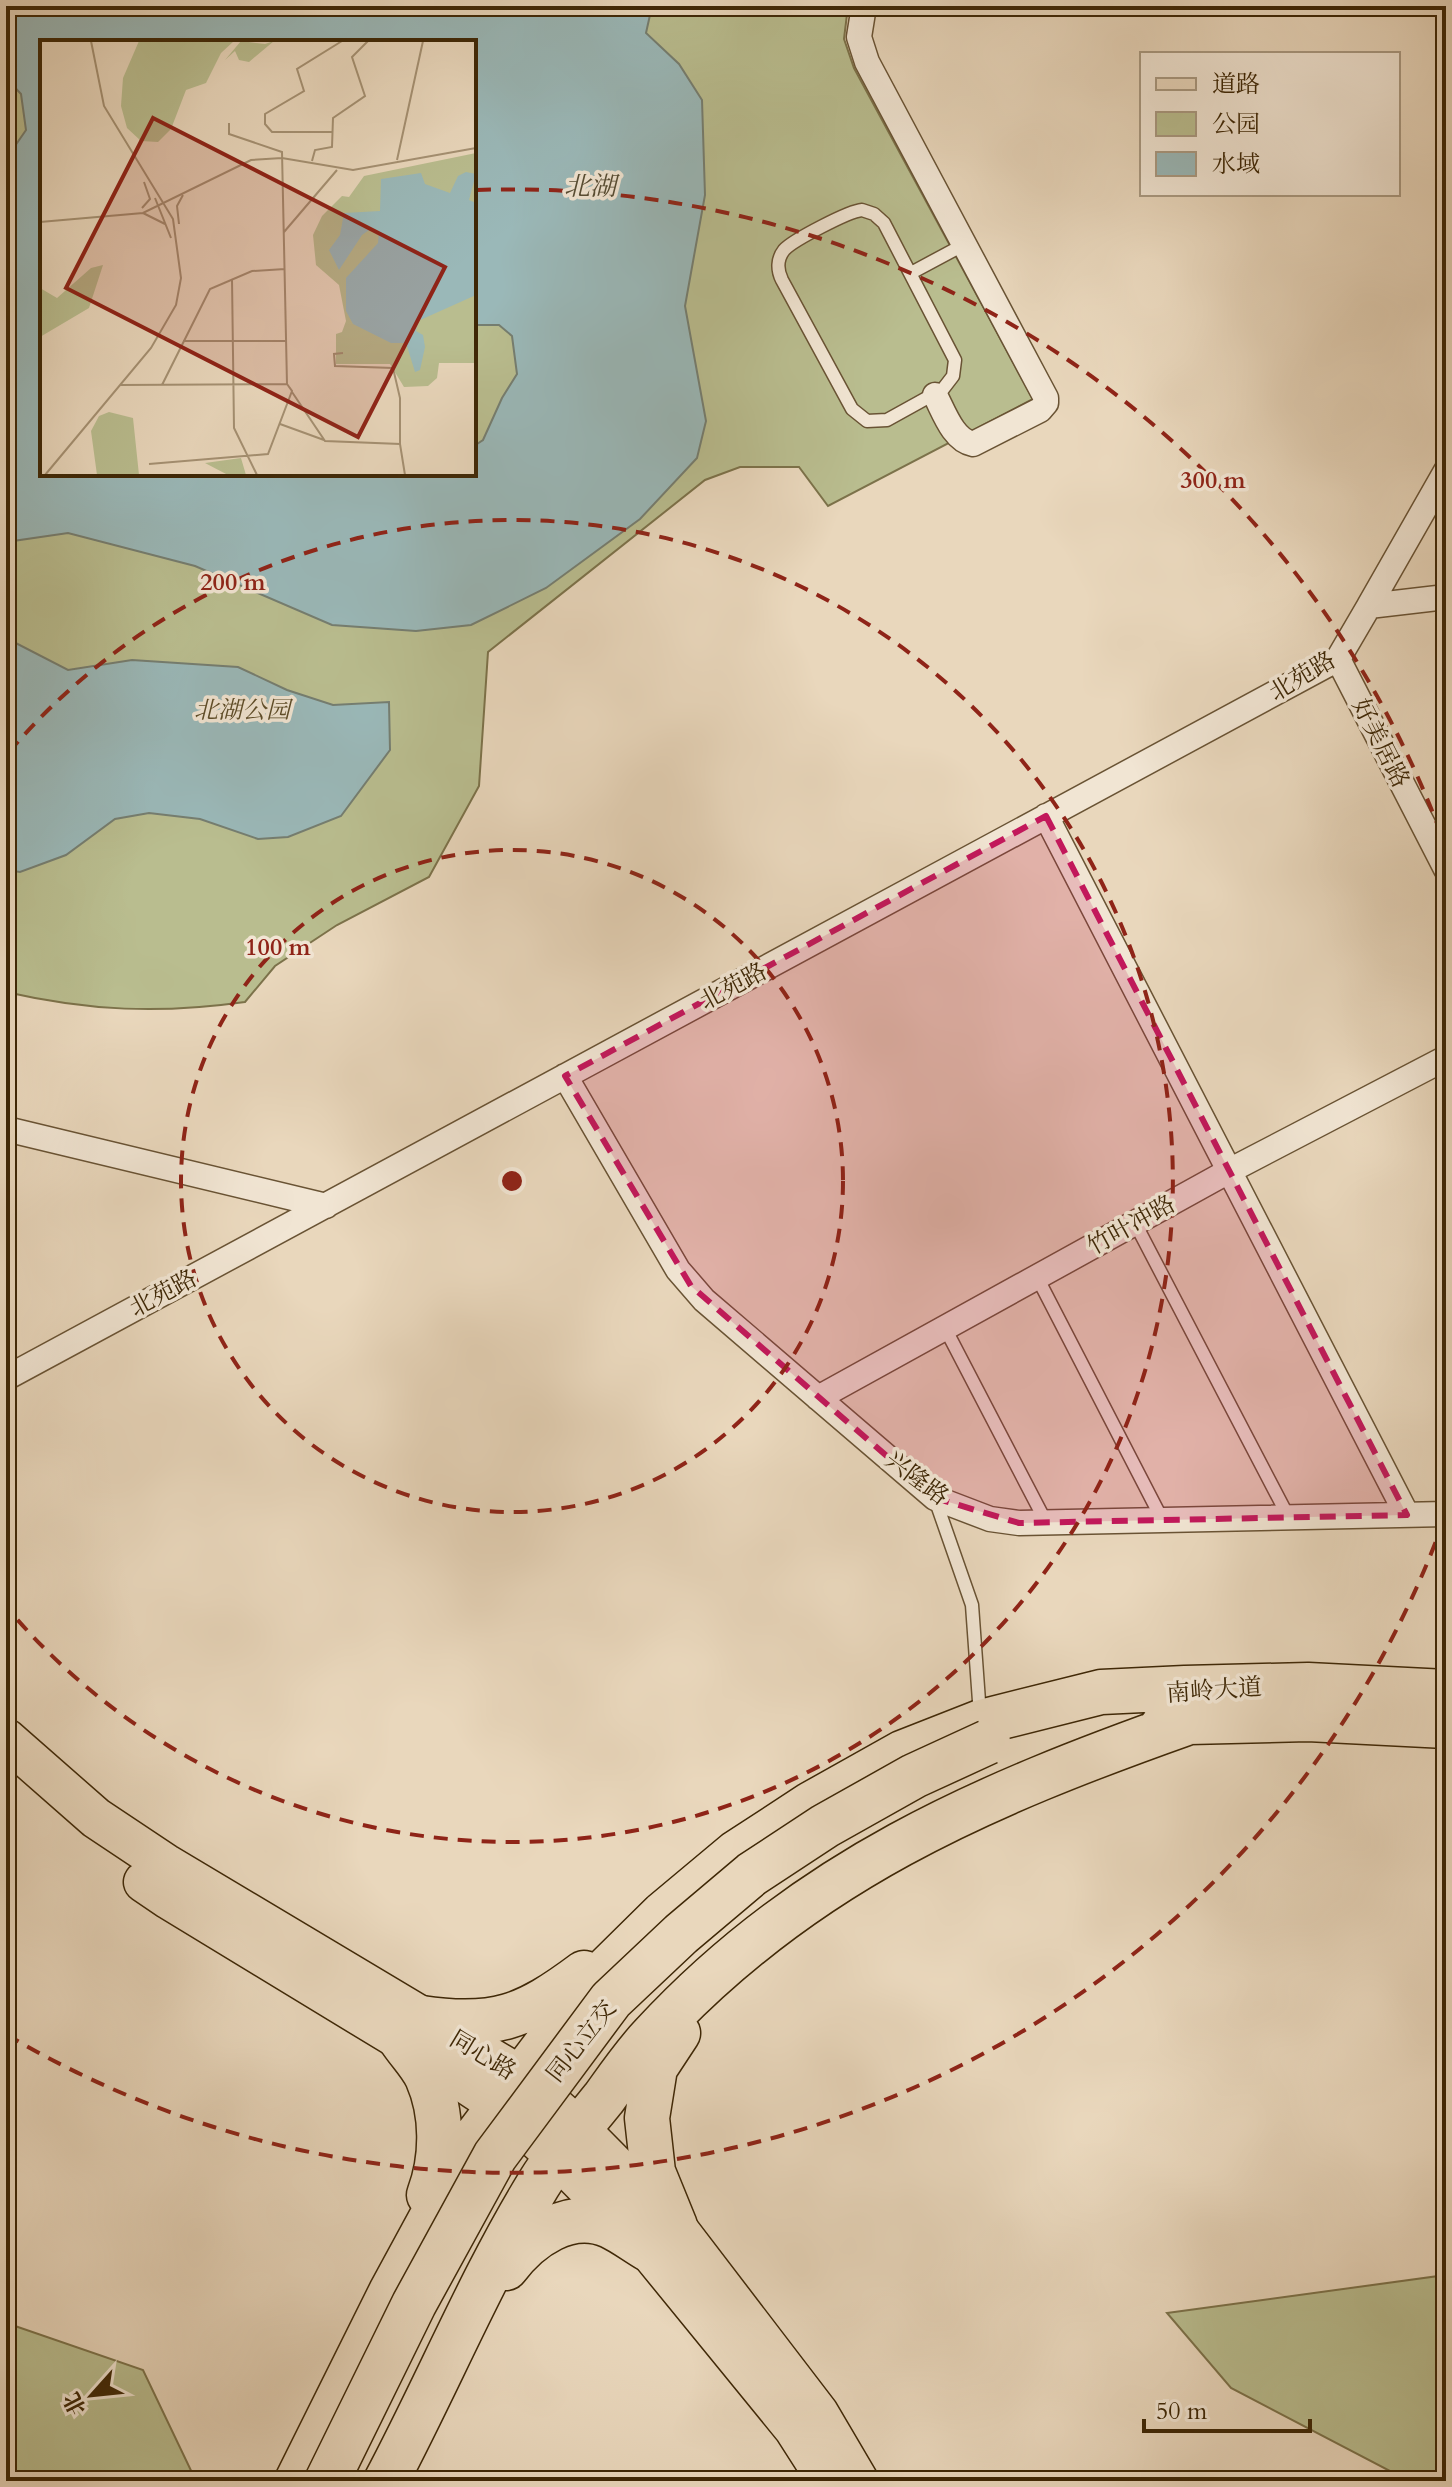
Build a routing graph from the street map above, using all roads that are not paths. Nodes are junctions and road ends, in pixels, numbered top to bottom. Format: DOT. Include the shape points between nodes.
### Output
graph roads {
  1 [pos="864,6"];
  2 [pos="965,244"];
  3 [pos="911,273"];
  4 [pos="935,395"];
  5 [pos="1446,471"];
  6 [pos="1446,597"];
  7 [pos="1369,606"];
  8 [pos="1338,659"];
  9 [pos="1046,816"];
  10 [pos="1446,869"];
  11 [pos="1446,1058"];
  12 [pos="565,1076"];
  13 [pos="6,1129"];
  14 [pos="1229,1171"];
  15 [pos="326,1206"];
  16 [pos="1135,1223"];
  17 [pos="1037,1277"];
  18 [pos="945,1328"];
  19 [pos="6,1378"];
  20 [pos="818,1398"];
  21 [pos="935,1498"];
  22 [pos="1446,1514"];
  23 [pos="1407,1515"];
  24 [pos="1289,1518"];
  25 [pos="1163,1521"];
  26 [pos="1047,1524"];
  27 [pos="1446,1692"];
  28 [pos="1187,1705"];
  29 [pos="1446,1726"];
  30 [pos="6,1739"];
  31 [pos="989,1744"];
  32 [pos="6,1773"];
  33 [pos="663,1914"];
  34 [pos="716,1973"];
  35 [pos="411,2029"];
  36 [pos="509,2091"];
  37 [pos="568,2144"];
  38 [pos="662,2238"];
  39 [pos="391,2292"];
  40 [pos="461,2328"];
  41 [pos="297,2481"];
  42 [pos="327,2481"];
  43 [pos="359,2481"];
  44 [pos="386,2481"];
  45 [pos="827,2481"];
  46 [pos="858,2481"];
  1 -- 2 [label="street" via="859,24 862,50"];
  2 -- 3 [label="lane"];
  2 -- 4 [label="street" via="1046,403 973,444 957,436"];
  3 -- 4 [label="lane" via="955,360 949,384"];
  3 -- 4 [label="lane" via="884,223 862,210 786,248 778,266 856,414 881,422"];
  5 -- 7 [label="street, 北苑路"];
  6 -- 7 [label="street"];
  7 -- 8 [label="street, 北苑路"];
  8 -- 9 [label="street, 北苑路"];
  8 -- 10 [label="street, 好美居路"];
  9 -- 12 [label="street, 北苑路"];
  9 -- 14 [label="street"];
  11 -- 14 [label="street, 竹叶冲路"];
  12 -- 15 [label="street, 北苑路"];
  12 -- 20 [label="street, 兴隆路" via="691,1286"];
  13 -- 15 [label="street"];
  14 -- 16 [label="street, 竹叶冲路"];
  14 -- 23 [label="street"];
  15 -- 19 [label="street, 北苑路"];
  16 -- 17 [label="street, 竹叶冲路"];
  16 -- 24 [label="lane"];
  17 -- 18 [label="street, 竹叶冲路"];
  17 -- 25 [label="lane"];
  18 -- 20 [label="street, 竹叶冲路"];
  18 -- 26 [label="lane"];
  20 -- 21 [label="street, 兴隆路"];
  21 -- 26 [label="street, 兴隆路" via="990,1519"];
  21 -- 31 [label="lane" via="972,1605"];
  22 -- 23 [label="street, 兴隆路"];
  23 -- 24 [label="street, 兴隆路"];
  24 -- 25 [label="street, 兴隆路"];
  25 -- 26 [label="street, 兴隆路"];
  27 -- 28 [label="highway, 南岭大道" via="1308,1685"];
  28 -- 29 [label="highway, 南岭大道" via="1308,1719"];
  28 -- 31 [label="highway, 南岭大道" via="1105,1704"];
  28 -- 34 [label="highway" via="1086,1759 938,1823 852,1871 784,1916"];
  30 -- 35 [label="main road, 同心路" via="96,1818"];
  31 -- 33 [label="highway" via="902,1753 736,1853"];
  31 -- 42 [label="highway, 同心立交, bridge" via="914,1776 752,1874 611,2000 495,2156"];
  31 -- 43 [label="highway, 同心立交" via="927,1801 769,1897 632,2020 519,2171"];
  32 -- 35 [label="main road, 同心路" via="169,1899"];
  33 -- 35 [label="highway" via="547,2001 511,2017"];
  33 -- 36 [label="highway" via="592,1984"];
  34 -- 37 [label="highway" via="651,2037"];
  34 -- 38 [label="highway" via="655,2068 647,2118"];
  35 -- 36 [label="main road, 同心路"];
  35 -- 39 [label="highway" via="438,2115 440,2150"];
  36 -- 37 [label="main road, 同心路"];
  36 -- 39 [label="highway" via="473,2141"];
  37 -- 38 [label="main road, 同心路"];
  37 -- 40 [label="highway" via="539,2184"];
  38 -- 40 [label="highway" via="608,2225 557,2224 512,2261"];
  38 -- 45 [label="main road, 同心路"];
  38 -- 46 [label="main road, 同心路" via="818,2413"];
  39 -- 41 [label="highway"];
  40 -- 44 [label="highway"];
}
